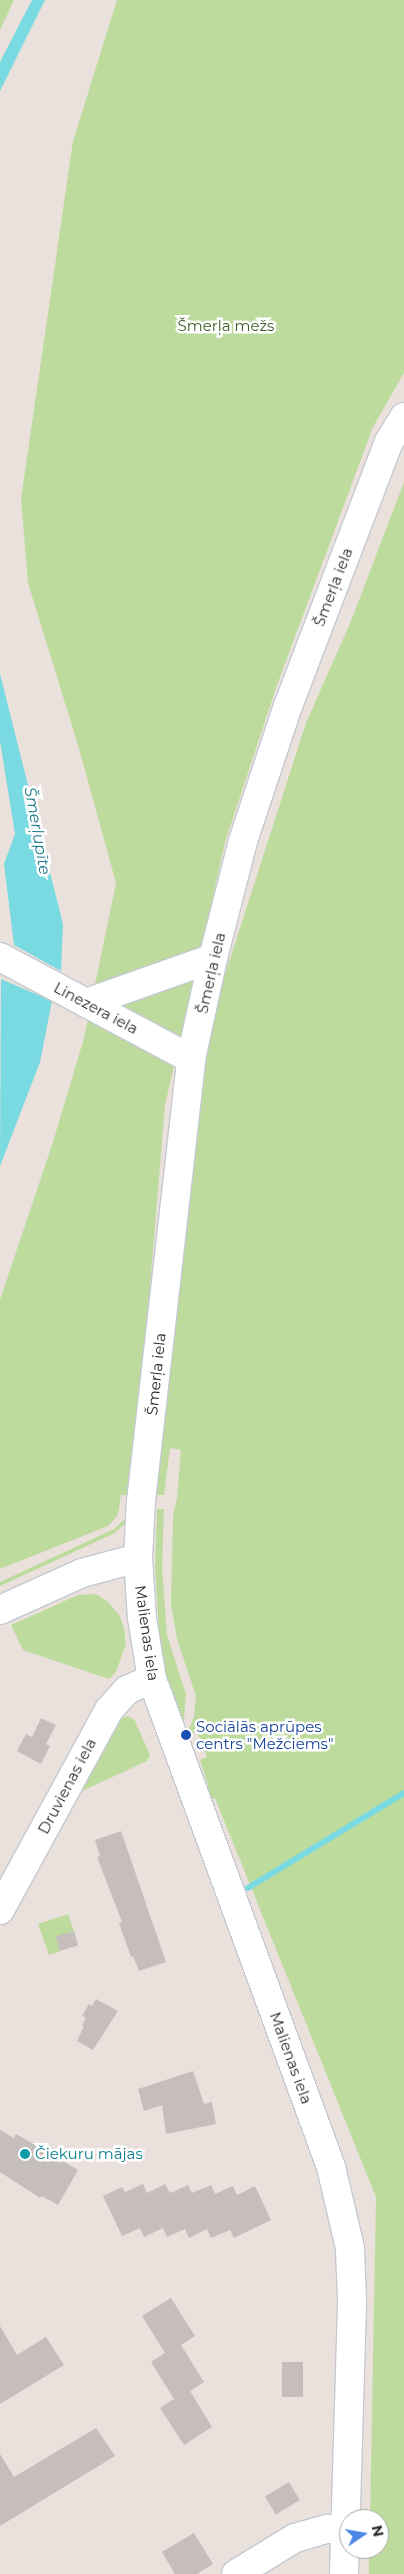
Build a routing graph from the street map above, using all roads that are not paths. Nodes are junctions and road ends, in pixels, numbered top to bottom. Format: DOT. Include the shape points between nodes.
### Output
graph roads {
  1 [pos="404,417"];
  2 [pos="0,957"];
  3 [pos="214,958"];
  4 [pos="86,1003"];
  5 [pos="191,1059"];
  6 [pos="138,1558"];
  7 [pos="0,1610"];
  8 [pos="152,1680"];
  9 [pos="0,1910"];
  10 [pos="346,2509"];
  11 [pos="339,2529"];
  12 [pos="344,2559"];
  13 [pos="236,2574"];
  14 [pos="344,2574"];
  1 -- 3 [label="street, Šmerļa iela" via="389,442 288,706 243,841"];
  2 -- 4 [label="street, Linezera iela"];
  3 -- 4 [label="street"];
  3 -- 5 [label="street, Šmerļa iela"];
  4 -- 5 [label="street, Linezera iela"];
  5 -- 6 [label="street, Šmerļa iela"];
  6 -- 7 [label="street" via="82,1573"];
  6 -- 8 [label="street, Malienas iela" via="142,1618"];
  8 -- 9 [label="street, Druvienas iela" via="127,1690 109,1710"];
  8 -- 10 [label="street, Malienas iela" via="338,2194 350,2248 352,2302"];
  11 -- 13 [label="street" via="295,2538"];
  12 -- 14 [label="street, Malienas iela"];
}
